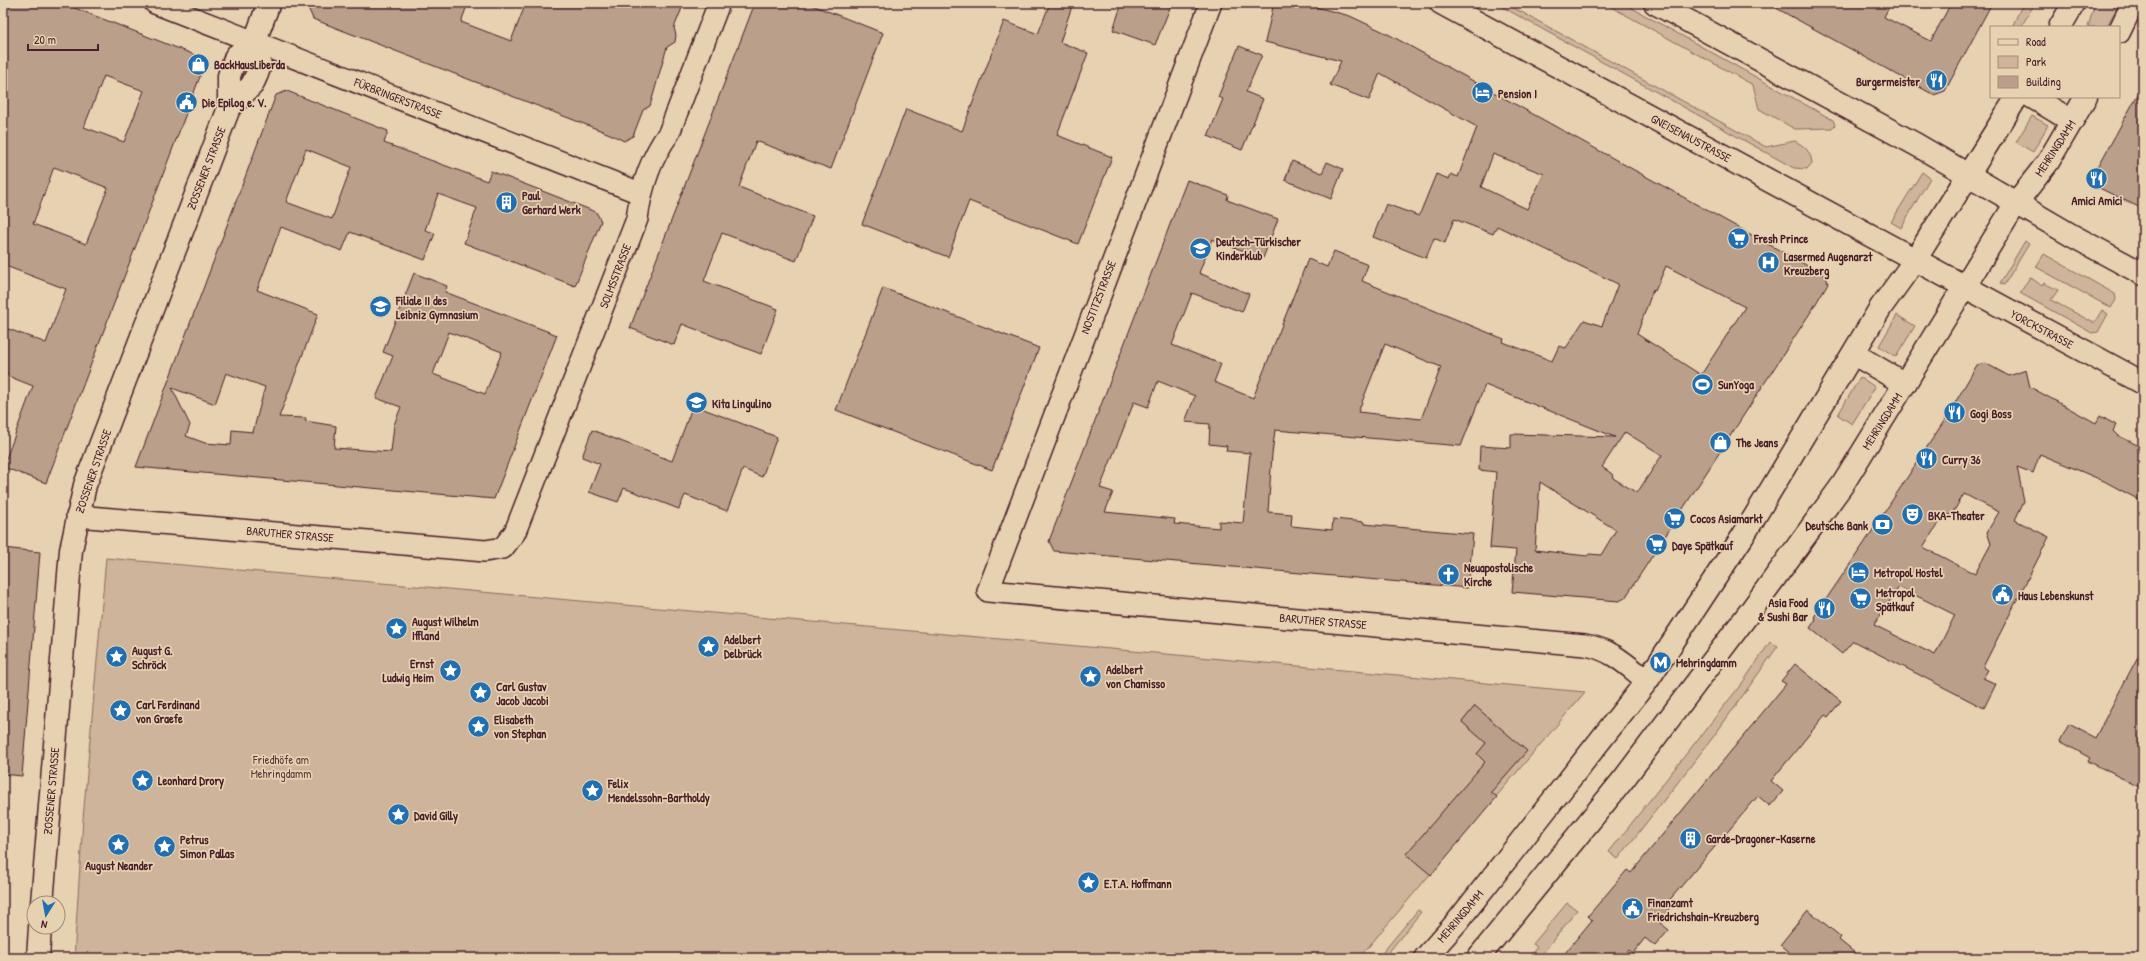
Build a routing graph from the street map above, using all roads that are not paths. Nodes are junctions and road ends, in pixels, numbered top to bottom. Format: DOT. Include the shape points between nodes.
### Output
graph roads {
  1 [pos="155,3"];
  2 [pos="269,3"];
  3 [pos="719,3"];
  4 [pos="1211,3"];
  5 [pos="1441,3"];
  6 [pos="1655,3"];
  7 [pos="2074,3"];
  8 [pos="2133,3"];
  9 [pos="2061,26"];
  10 [pos="2120,30"];
  11 [pos="254,42"];
  12 [pos="2016,98"];
  13 [pos="2034,98"];
  14 [pos="2085,98"];
  15 [pos="2072,121"];
  16 [pos="1967,174"];
  17 [pos="640,193"];
  18 [pos="2016,203"];
  19 [pos="1915,260"];
  20 [pos="1941,274"];
  21 [pos="2143,274"];
  22 [pos="1965,287"];
  23 [pos="1854,354"];
  24 [pos="2143,383"];
  25 [pos="1905,384"];
  26 [pos="77,516"];
  27 [pos="503,548"];
  28 [pos="988,591"];
  29 [pos="1647,681"];
  30 [pos="43,895"];
  31 [pos="39,935"];
  32 [pos="38,958"];
  33 [pos="1425,958"];
  34 [pos="1478,958"];
  1 -- 11 [label="street, FÜRBRINGERSTRASSE"];
  2 -- 11 [label="main road"];
  3 -- 17 [label="street, SOLMSSTRASSE" via="669,133 656,150"];
  4 -- 28 [label="street, NOSTITZSTRASSE"];
  5 -- 19 [label="main road, GNEISENAUSTRASSE"];
  6 -- 16 [label="main road"];
  7 -- 9 [label="main road"];
  8 -- 10 [label="main road"];
  11 -- 17 [label="street, FÜRBRINGERSTRASSE"];
  11 -- 26 [label="main road, ZOSSENER STRASSE" via="260,65 252,85 229,108 85,485"];
  12 -- 16 [label="main road, MEHRINGDAMM"];
  13 -- 15 [label="main road"];
  14 -- 15 [label="main road, MEHRINGDAMM"];
  15 -- 18 [label="main road, MEHRINGDAMM" via="2048,162"];
  16 -- 18 [label="main road"];
  16 -- 19 [label="main road, MEHRINGDAMM"];
  17 -- 27 [label="street, SOLMSSTRASSE" via="637,219 556,431 515,532"];
  18 -- 21 [label="main road"];
  18 -- 22 [label="main road, MEHRINGDAMM"];
  19 -- 20 [label="main road, GNEISENAUSTRASSE"];
  19 -- 23 [label="main road, MEHRINGDAMM" via="1881,307"];
  20 -- 22 [label="main road, YORCKSTRASSE"];
  22 -- 24 [label="main road, YORCKSTRASSE"];
  22 -- 25 [label="main road, MEHRINGDAMM"];
  23 -- 25 [label="main road"];
  23 -- 29 [label="main road, MEHRINGDAMM" via="1743,536"];
  25 -- 34 [label="main road, MEHRINGDAMM" via="1843,484 1752,609 1623,780"];
  26 -- 27 [label="street, BARUTHER STRASSE" via="485,551"];
  26 -- 30 [label="main road, ZOSSENER STRASSE" via="71,550"];
  28 -- 29 [label="street, BARUTHER STRASSE" via="1600,647 1611,652"];
  29 -- 33 [label="main road, MEHRINGDAMM" via="1457,922"];
  31 -- 32 [label="main road"];
}
